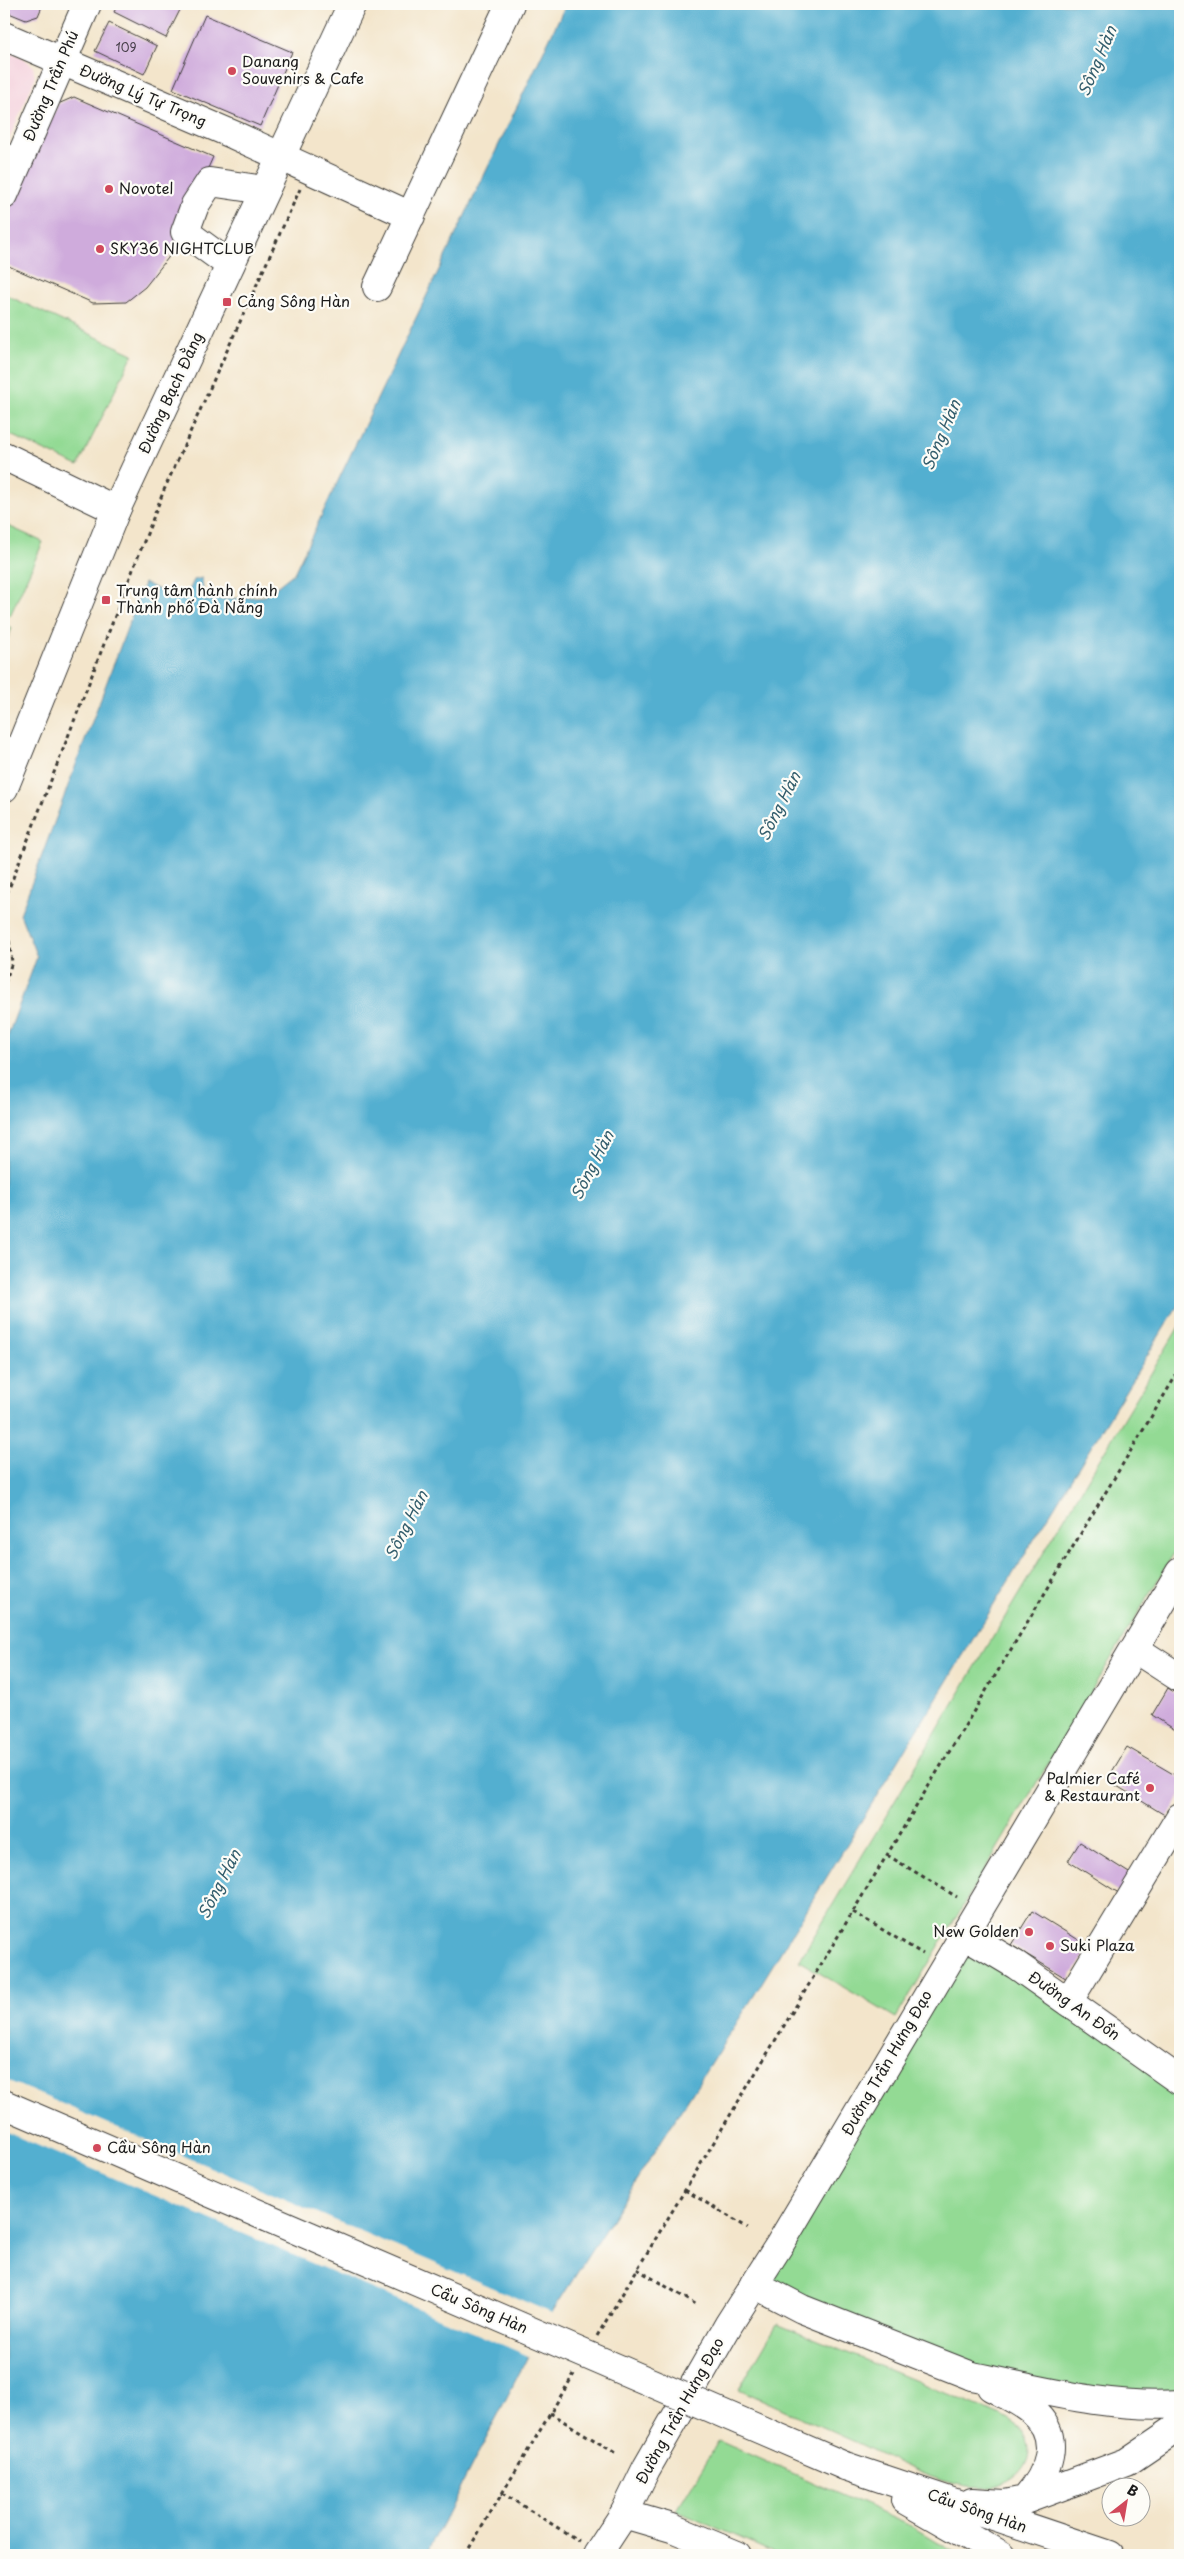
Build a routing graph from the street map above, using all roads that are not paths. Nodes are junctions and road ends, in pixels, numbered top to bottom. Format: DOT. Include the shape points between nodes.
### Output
graph roads {
  1 [pos="87,4"];
  2 [pos="352,4"];
  3 [pos="510,4"];
  4 [pos="4,36"];
  5 [pos="62,61"];
  6 [pos="281,158"];
  7 [pos="265,190"];
  8 [pos="4,196"];
  9 [pos="411,216"];
  10 [pos="230,265"];
  11 [pos="377,288"];
  12 [pos="4,456"];
  13 [pos="116,510"];
  14 [pos="4,788"];
  15 [pos="1180,1572"];
  16 [pos="1135,1649"];
  17 [pos="1180,1678"];
  18 [pos="1180,1817"];
  19 [pos="964,1934"];
  20 [pos="1068,2002"];
  21 [pos="1180,2082"];
  22 [pos="4,2104"];
  23 [pos="754,2284"];
  24 [pos="972,2376"];
  25 [pos="1180,2404"];
  26 [pos="1180,2426"];
  27 [pos="1025,2500"];
  28 [pos="936,2508"];
  29 [pos="624,2514"];
  30 [pos="598,2554"];
  31 [pos="737,2555"];
  32 [pos="980,2555"];
  33 [pos="1001,2555"];
  34 [pos="1110,2555"];
  1 -- 5 [label="main road, Đường Trần Phú"];
  2 -- 6 [label="main road, Đường Bạch Đằng"];
  3 -- 9 [label="main road"];
  4 -- 5 [label="main road, Đường Lý Tự Trọng"];
  5 -- 6 [label="main road, Đường Lý Tự Trọng"];
  5 -- 8 [label="main road, Đường Trần Phú"];
  6 -- 7 [label="main road, Đường Bạch Đằng"];
  6 -- 9 [label="main road, Đường Lý Tự Trọng"];
  7 -- 10 [label="main road, Đường Bạch Đằng"];
  7 -- 10 [label="main road" via="210,182 195,204 186,232"];
  9 -- 11 [label="main road"];
  10 -- 13 [label="main road, Đường Bạch Đằng"];
  12 -- 13 [label="main road"];
  13 -- 14 [label="main road, Đường Bạch Đằng"];
  15 -- 16 [label="main road, Đường Trần Hưng Đạo"];
  16 -- 17 [label="main road"];
  16 -- 19 [label="main road, Đường Trần Hưng Đạo"];
  18 -- 20 [label="main road"];
  19 -- 20 [label="main road, Đường An Đồn" via="1016,1965"];
  19 -- 23 [label="main road, Đường Trần Hưng Đạo"];
  20 -- 21 [label="main road, Đường An Đồn"];
  22 -- 28 [label="main road, Cầu Sông Hàn, bridge"];
  23 -- 24 [label="main road" via="802,2309"];
  23 -- 29 [label="main road, Đường Trần Hưng Đạo" via="646,2469"];
  24 -- 25 [label="main road" via="1106,2402 1154,2406"];
  24 -- 27 [label="main road" via="1032,2411 1043,2424 1050,2456 1045,2472"];
  26 -- 27 [label="main road" via="1127,2462"];
  27 -- 28 [label="main road"];
  28 -- 32 [label="main road"];
  28 -- 33 [label="main road, Cầu Sông Hàn"];
  28 -- 34 [label="main road, Cầu Sông Hàn"];
  29 -- 30 [label="main road, Đường Trần Hưng Đạo"];
  29 -- 31 [label="main road" via="672,2528"];
}
